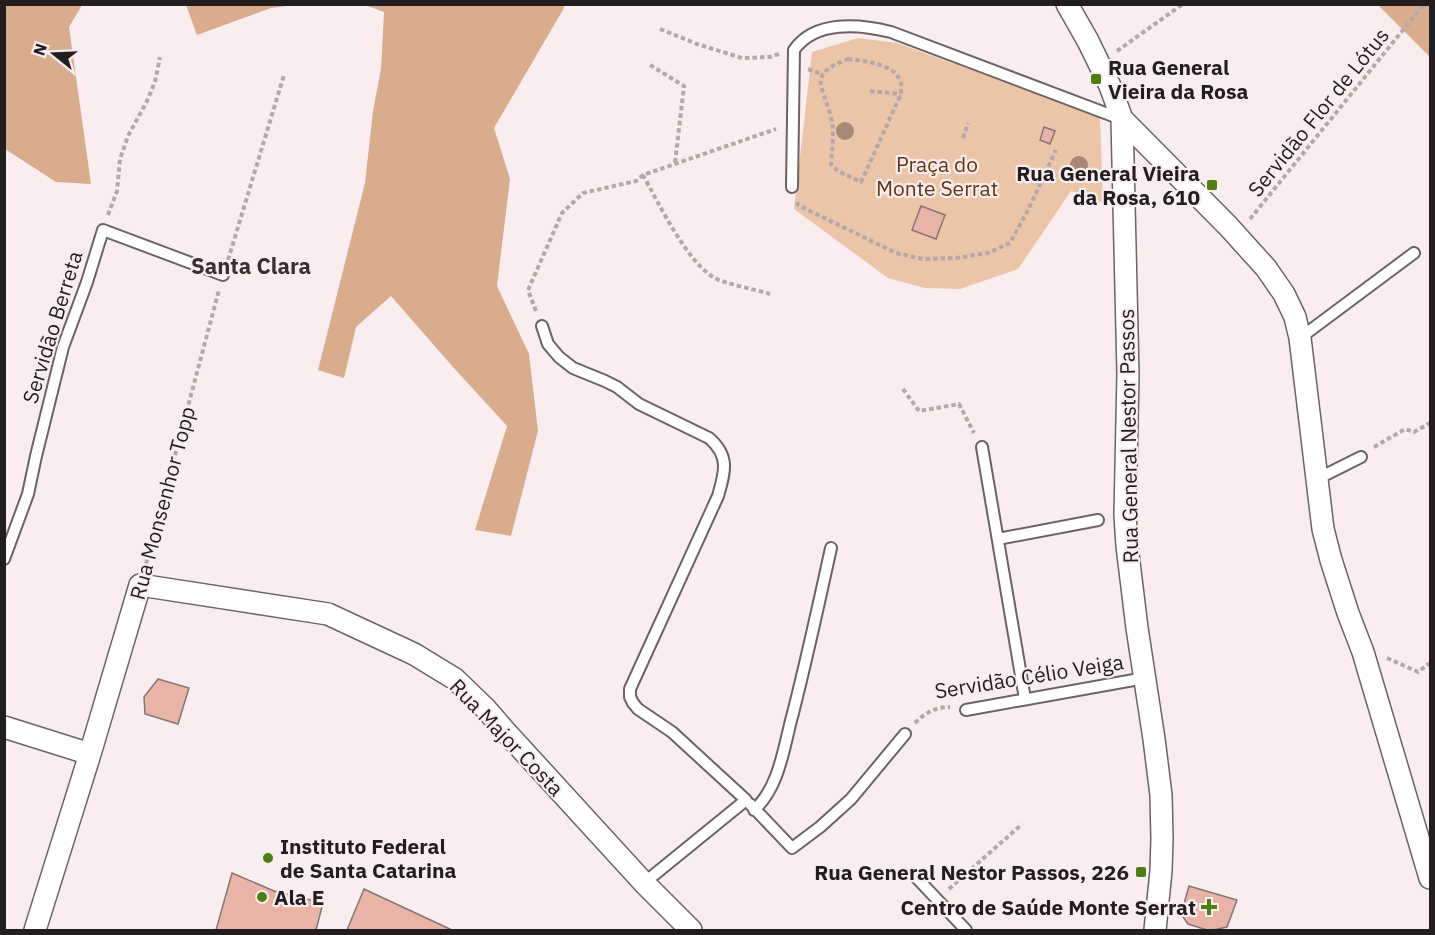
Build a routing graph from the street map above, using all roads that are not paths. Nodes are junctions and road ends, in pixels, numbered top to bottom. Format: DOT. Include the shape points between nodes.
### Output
graph roads {
  1 [pos="1067,4"];
  2 [pos="1122,119"];
  3 [pos="792,188"];
  4 [pos="1414,253"];
  5 [pos="223,275"];
  6 [pos="542,326"];
  7 [pos="1300,338"];
  8 [pos="982,447"];
  9 [pos="1361,457"];
  10 [pos="1317,479"];
  11 [pos="1098,520"];
  12 [pos="998,539"];
  13 [pos="831,548"];
  14 [pos="4,559"];
  15 [pos="140,585"];
  16 [pos="1144,678"];
  17 [pos="1025,699"];
  18 [pos="966,710"];
  19 [pos="4,727"];
  20 [pos="905,734"];
  21 [pos="90,754"];
  22 [pos="746,800"];
  23 [pos="754,810"];
  24 [pos="913,874"];
  25 [pos="1431,878"];
  26 [pos="644,883"];
  27 [pos="35,930"];
  28 [pos="691,930"];
  29 [pos="966,930"];
  30 [pos="1155,930"];
  1 -- 2 [label="street" via="1099,63"];
  2 -- 3 [label="lane" via="891,32 838,26 801,40 794,50"];
  2 -- 7 [label="street" via="1266,268 1284,294"];
  2 -- 16 [label="street, Rua General Nestor Passos" via="1128,374 1125,515"];
  4 -- 7 [label="lane"];
  5 -- 14 [label="lane, Servidão Berreta" via="103,230 63,347 28,494"];
  6 -- 22 [label="lane" via="548,344 573,368 617,387 649,410 709,438 722,453 725,470 718,496 630,689 630,697 638,709 672,732"];
  7 -- 10 [label="street"];
  8 -- 12 [label="lane"];
  9 -- 10 [label="lane"];
  10 -- 25 [label="street" via="1328,549 1364,652"];
  11 -- 12 [label="lane"];
  12 -- 17 [label="lane"];
  13 -- 23 [label="lane" via="779,763 763,802"];
  15 -- 21 [label="street, Rua Monsenhor Topp"];
  15 -- 26 [label="street, Rua Major Costa" via="328,614 414,654 455,680 486,709"];
  16 -- 17 [label="lane, Servidão Célio Veiga"];
  16 -- 30 [label="street, Rua General Nestor Passos" via="1161,795 1161,871"];
  17 -- 18 [label="lane, Servidão Célio Veiga"];
  19 -- 21 [label="street"];
  20 -- 23 [label="lane" via="851,799 792,848"];
  21 -- 27 [label="street, Rua Monsenhor Topp"];
  22 -- 23 [label="lane"];
  22 -- 26 [label="lane"];
  24 -- 29 [label="lane"];
  26 -- 28 [label="street, Rua Major Costa"];
}
